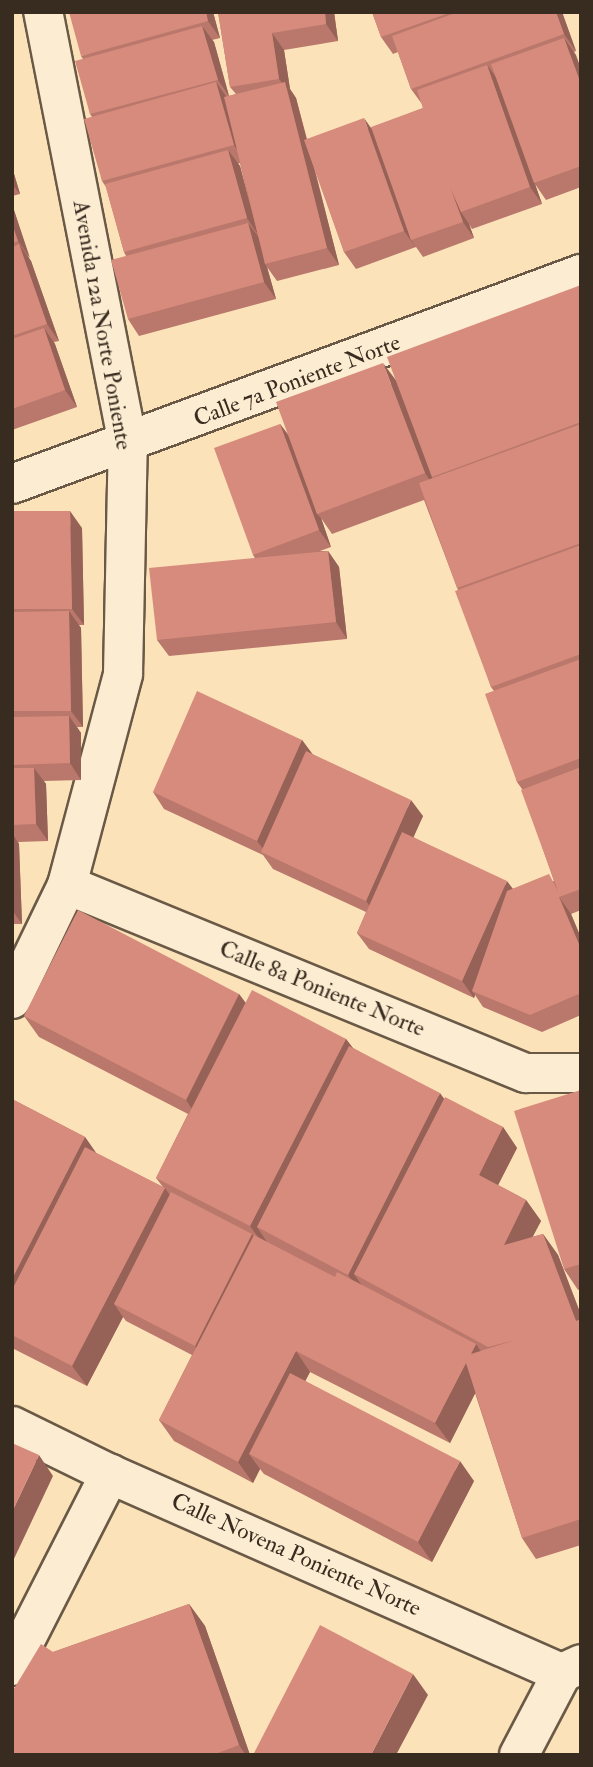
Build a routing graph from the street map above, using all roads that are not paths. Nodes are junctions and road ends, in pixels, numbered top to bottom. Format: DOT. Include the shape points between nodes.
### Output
graph roads {
  1 [pos="43,12"];
  2 [pos="581,274"];
  3 [pos="128,444"];
  4 [pos="12,484"];
  5 [pos="67,885"];
  6 [pos="12,999"];
  7 [pos="581,1073"];
  8 [pos="12,1426"];
  9 [pos="110,1474"];
  10 [pos="12,1666"];
  11 [pos="571,1668"];
  12 [pos="519,1755"];
  1 -- 3 [label="street, Avenida 12a Norte Poniente"];
  2 -- 3 [label="street, Calle 7a Poniente Norte"];
  3 -- 4 [label="street, Calle 7a Poniente Norte"];
  3 -- 5 [label="street, Avenida 12a Norte Poniente" via="123,674"];
  5 -- 6 [label="street, Avenida 12a Norte Poniente"];
  5 -- 7 [label="street, Calle 8a Poniente Norte" via="526,1073"];
  8 -- 9 [label="street, Calle Novena Poniente Norte"];
  9 -- 10 [label="street"];
  9 -- 11 [label="street, Calle Novena Poniente Norte"];
  11 -- 12 [label="street"];
}
